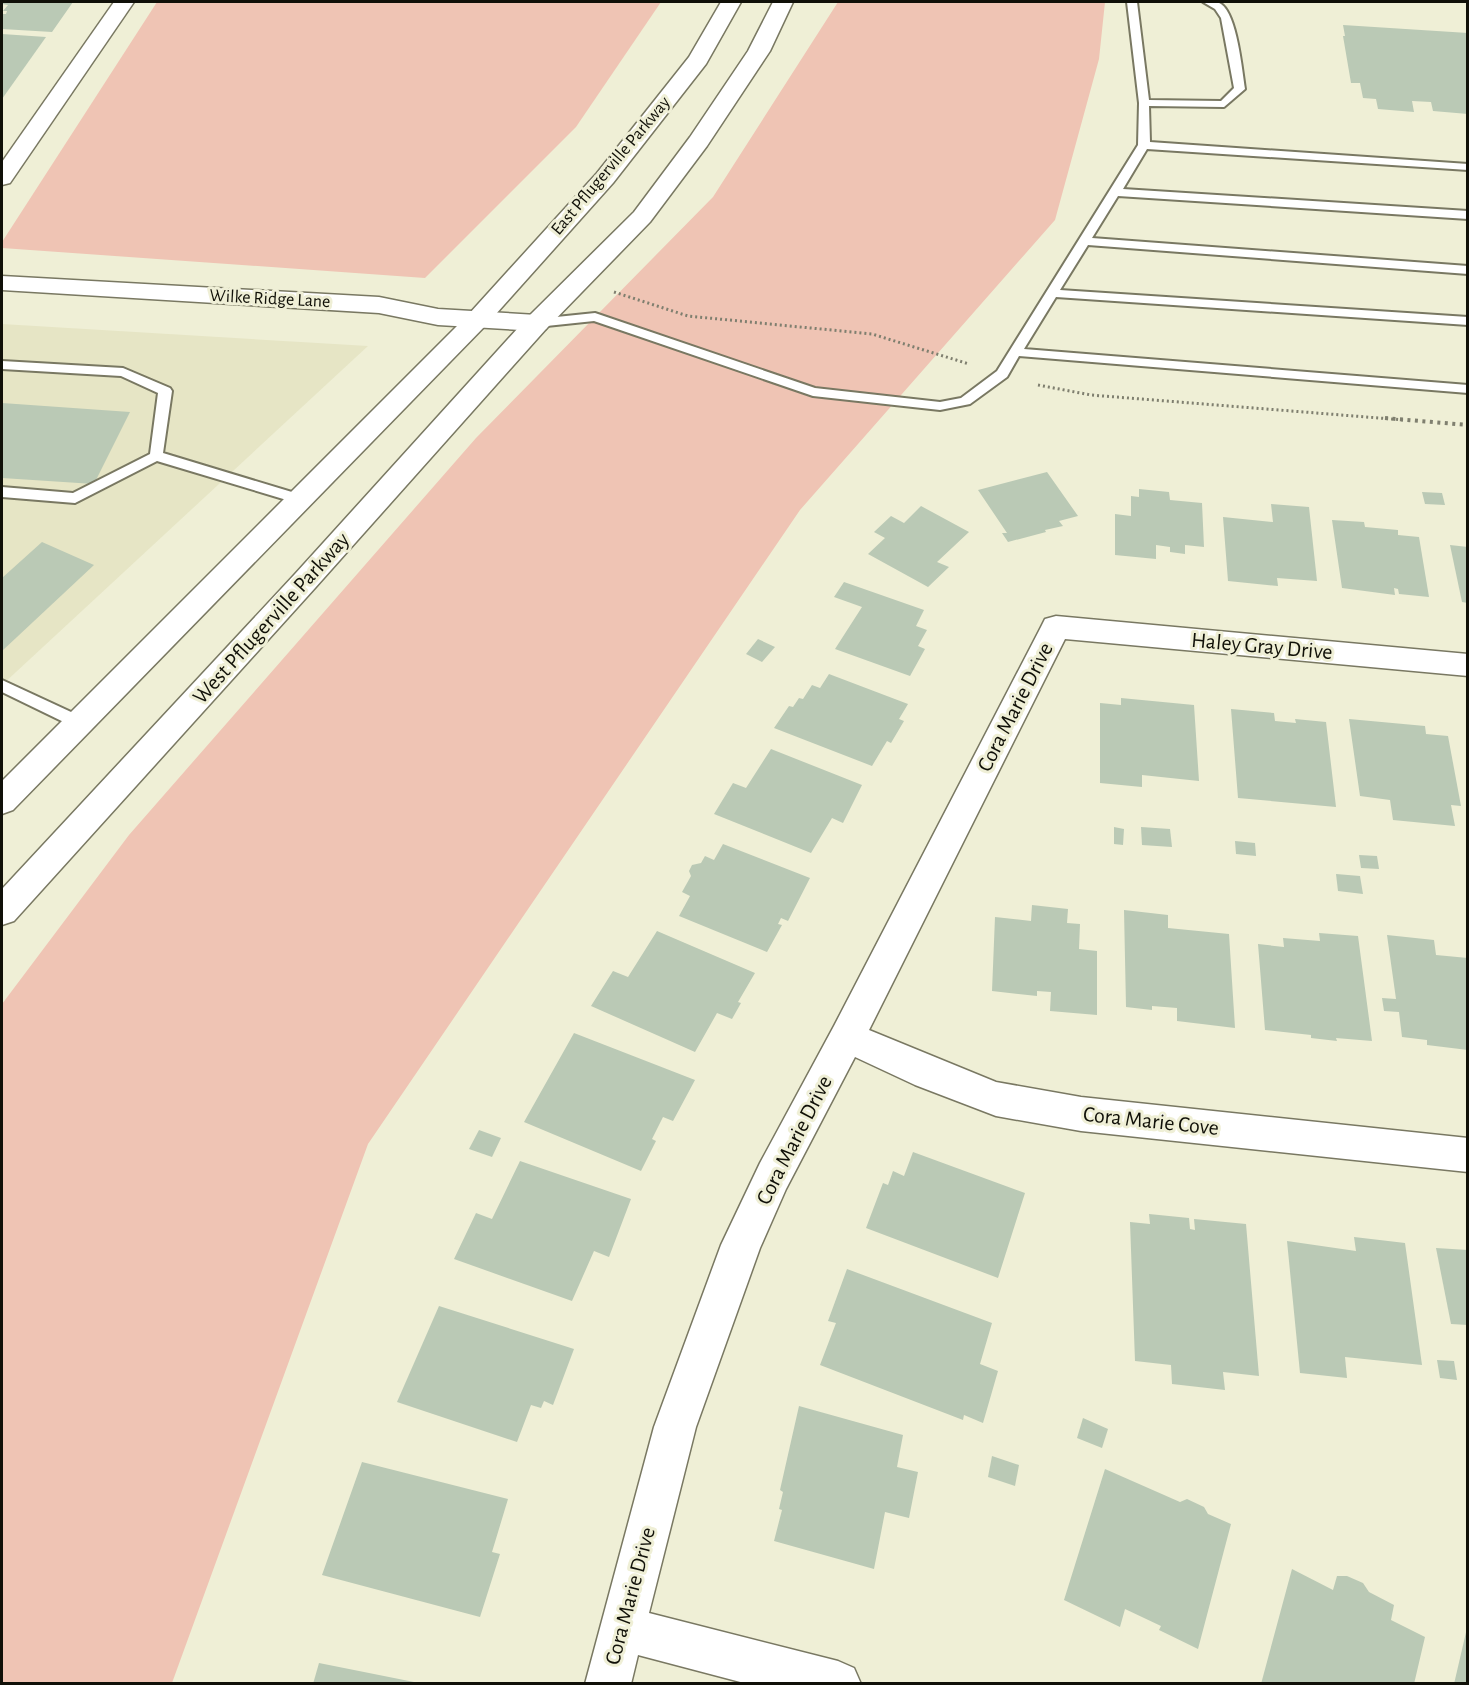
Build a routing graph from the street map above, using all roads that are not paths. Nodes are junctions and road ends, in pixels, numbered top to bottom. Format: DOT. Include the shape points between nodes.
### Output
graph roads {
  1 [pos="124,2"];
  2 [pos="730,2"];
  3 [pos="783,2"];
  4 [pos="1132,2"];
  5 [pos="1208,2"];
  6 [pos="1144,103"];
  7 [pos="1144,145"];
  8 [pos="1467,167"];
  9 [pos="2,178"];
  10 [pos="1115,192"];
  11 [pos="1467,214"];
  12 [pos="1085,241"];
  13 [pos="1467,270"];
  14 [pos="2,283"];
  15 [pos="1053,292"];
  16 [pos="478,319"];
  17 [pos="1467,321"];
  18 [pos="537,323"];
  19 [pos="1016,352"];
  20 [pos="2,365"];
  21 [pos="1467,389"];
  22 [pos="156,456"];
  23 [pos="2,492"];
  24 [pos="300,499"];
  25 [pos="1056,627"];
  26 [pos="1467,665"];
  27 [pos="2,686"];
  28 [pos="78,722"];
  29 [pos="2,801"];
  30 [pos="2,911"];
  31 [pos="847,1037"];
  32 [pos="1467,1155"];
  33 [pos="621,1628"];
  34 [pos="608,1683"];
  35 [pos="838,1683"];
  1 -- 9 [label="main road" via="23,132"];
  2 -- 16 [label="main road, East Pflugerville Parkway" via="698,59 605,178"];
  3 -- 18 [label="main road" via="759,51 642,217"];
  4 -- 6 [label="lane"];
  5 -- 6 [label="lane" via="1219,7 1226,18 1240,89 1224,104"];
  6 -- 7 [label="lane"];
  7 -- 8 [label="lane"];
  7 -- 10 [label="lane"];
  10 -- 11 [label="lane"];
  10 -- 12 [label="lane"];
  12 -- 13 [label="lane"];
  12 -- 15 [label="lane"];
  14 -- 16 [label="main road, Wilke Ridge Lane" via="379,305 438,317"];
  15 -- 17 [label="lane"];
  15 -- 19 [label="lane"];
  16 -- 18 [label="main road, Wilke Ridge Lane"];
  16 -- 24 [label="main road"];
  18 -- 19 [label="lane" via="595,317 813,392 940,406 965,401 1002,374"];
  18 -- 30 [label="main road, West Pflugerville Parkway"];
  19 -- 21 [label="lane"];
  20 -- 22 [label="lane" via="123,372 165,391"];
  22 -- 23 [label="lane" via="75,498"];
  22 -- 24 [label="lane"];
  24 -- 28 [label="main road"];
  25 -- 26 [label="main road, Haley Gray Drive"];
  25 -- 31 [label="main road, Cora Marie Drive"];
  27 -- 28 [label="lane"];
  28 -- 29 [label="main road"];
  31 -- 32 [label="main road, Cora Marie Cove" via="996,1100 1081,1114"];
  31 -- 33 [label="main road, Cora Marie Drive" via="741,1245 675,1427"];
  33 -- 34 [label="main road, Cora Marie Drive"];
  33 -- 35 [label="main road"];
}
